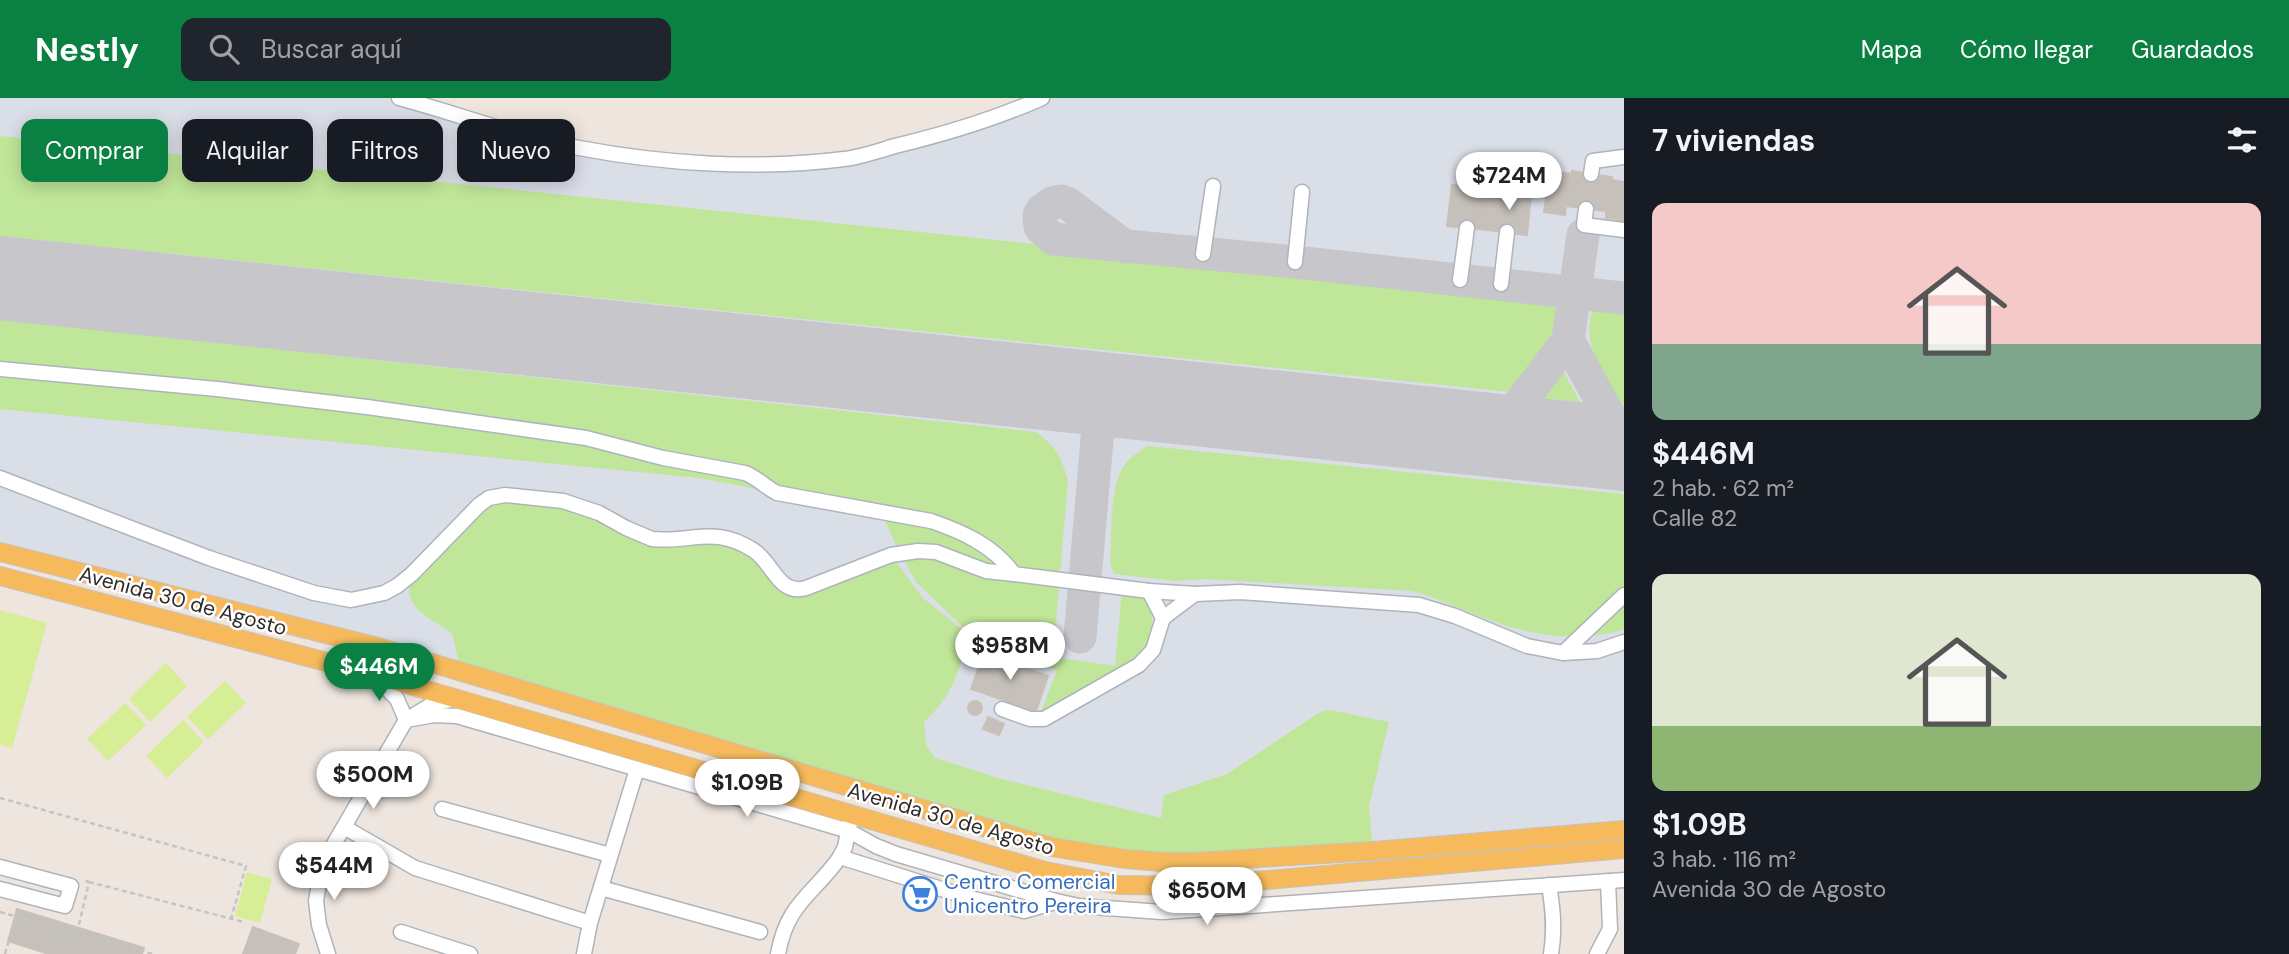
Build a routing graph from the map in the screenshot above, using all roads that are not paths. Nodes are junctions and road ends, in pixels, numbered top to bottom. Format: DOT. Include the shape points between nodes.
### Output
graph roads {
  1 [pos="400,98"];
  2 [pos="1042,98"];
  3 [pos="1624,157"];
  4 [pos="1591,174"];
  5 [pos="1213,186"];
  6 [pos="1302,192"];
  7 [pos="1586,209"];
  8 [pos="1467,228"];
  9 [pos="1624,230"];
  10 [pos="1507,232"];
  11 [pos="1203,254"];
  12 [pos="1295,262"];
  13 [pos="1460,280"];
  14 [pos="1501,284"];
  15 [pos="0,369"];
  16 [pos="0,478"];
  17 [pos="0,552"];
  18 [pos="1014,574"];
  19 [pos="0,576"];
  20 [pos="1149,591"];
  21 [pos="1195,594"];
  22 [pos="1624,595"];
  23 [pos="1163,618"];
  24 [pos="1624,642"];
  25 [pos="1563,653"];
  26 [pos="372,674"];
  27 [pos="455,699"];
  28 [pos="1002,709"];
  29 [pos="406,720"];
  30 [pos="637,769"];
  31 [pos="442,809"];
  32 [pos="850,823"];
  33 [pos="344,827"];
  34 [pos="1624,830"];
  35 [pos="1624,849"];
  36 [pos="610,855"];
  37 [pos="840,858"];
  38 [pos="0,867"];
  39 [pos="1083,878"];
  40 [pos="1624,880"];
  41 [pos="1608,881"];
  42 [pos="1549,885"];
  43 [pos="601,888"];
  44 [pos="0,889"];
  45 [pos="1061,902"];
  46 [pos="590,923"];
  47 [pos="401,932"];
  48 [pos="760,932"];
  49 [pos="586,953"];
  50 [pos="328,954"];
  51 [pos="470,954"];
  52 [pos="778,954"];
  53 [pos="1551,954"];
  54 [pos="1597,954"];
  1 -- 2 [label="street" via="578,148 668,162 778,164 845,159 932,137"];
  3 -- 4 [label="street" via="1593,161"];
  5 -- 11 [label="street"];
  6 -- 12 [label="street"];
  7 -- 9 [label="street" via="1583,230"];
  8 -- 13 [label="street"];
  10 -- 14 [label="street"];
  15 -- 18 [label="street" via="231,391 586,438 745,473 777,493 931,521 999,555"];
  16 -- 18 [label="street" via="209,558 314,593 351,600 397,586 479,505 505,495 581,506 652,539 726,537 758,552 781,582 793,589 891,555 918,551 936,552 986,571"];
  17 -- 34 [label="main road, Avenida 30 de Agosto" via="378,647 1087,854 1195,862"];
  18 -- 20 [label="street"];
  19 -- 26 [label="main road, Avenida 30 de Agosto"];
  20 -- 21 [label="street"];
  20 -- 23 [label="street"];
  21 -- 23 [label="street"];
  21 -- 25 [label="street" via="1240,592 1419,605 1509,640"];
  22 -- 25 [label="street"];
  23 -- 28 [label="street" via="1153,650 1139,665 1044,719"];
  24 -- 25 [label="street" via="1597,651"];
  26 -- 27 [label="main road, Avenida 30 de Agosto"];
  26 -- 29 [label="street" via="389,688"];
  27 -- 29 [label="street" via="433,703"];
  27 -- 32 [label="main road, Avenida 30 de Agosto"];
  29 -- 30 [label="street" via="457,716"];
  29 -- 33 [label="street"];
  30 -- 32 [label="street"];
  30 -- 36 [label="street"];
  31 -- 36 [label="street"];
  32 -- 37 [label="street"];
  32 -- 39 [label="main road, Avenida 30 de Agosto"];
  32 -- 45 [label="street" via="876,846 896,855"];
  33 -- 46 [label="street" via="415,868"];
  33 -- 50 [label="street" via="317,890 319,925"];
  35 -- 39 [label="main road, Avenida 30 de Agosto" via="1198,886"];
  36 -- 43 [label="street"];
  37 -- 45 [label="street" via="1024,911"];
  37 -- 52 [label="street" via="792,912"];
  38 -- 44 [label="street" via="71,886 65,906"];
  39 -- 45 [label="street"];
  40 -- 41 [label="street"];
  41 -- 42 [label="street"];
  41 -- 54 [label="street" via="1610,929"];
  42 -- 45 [label="street" via="1162,912"];
  42 -- 53 [label="street" via="1554,936"];
  43 -- 46 [label="street"];
  43 -- 48 [label="street"];
  46 -- 49 [label="street"];
  47 -- 51 [label="street"];
}
